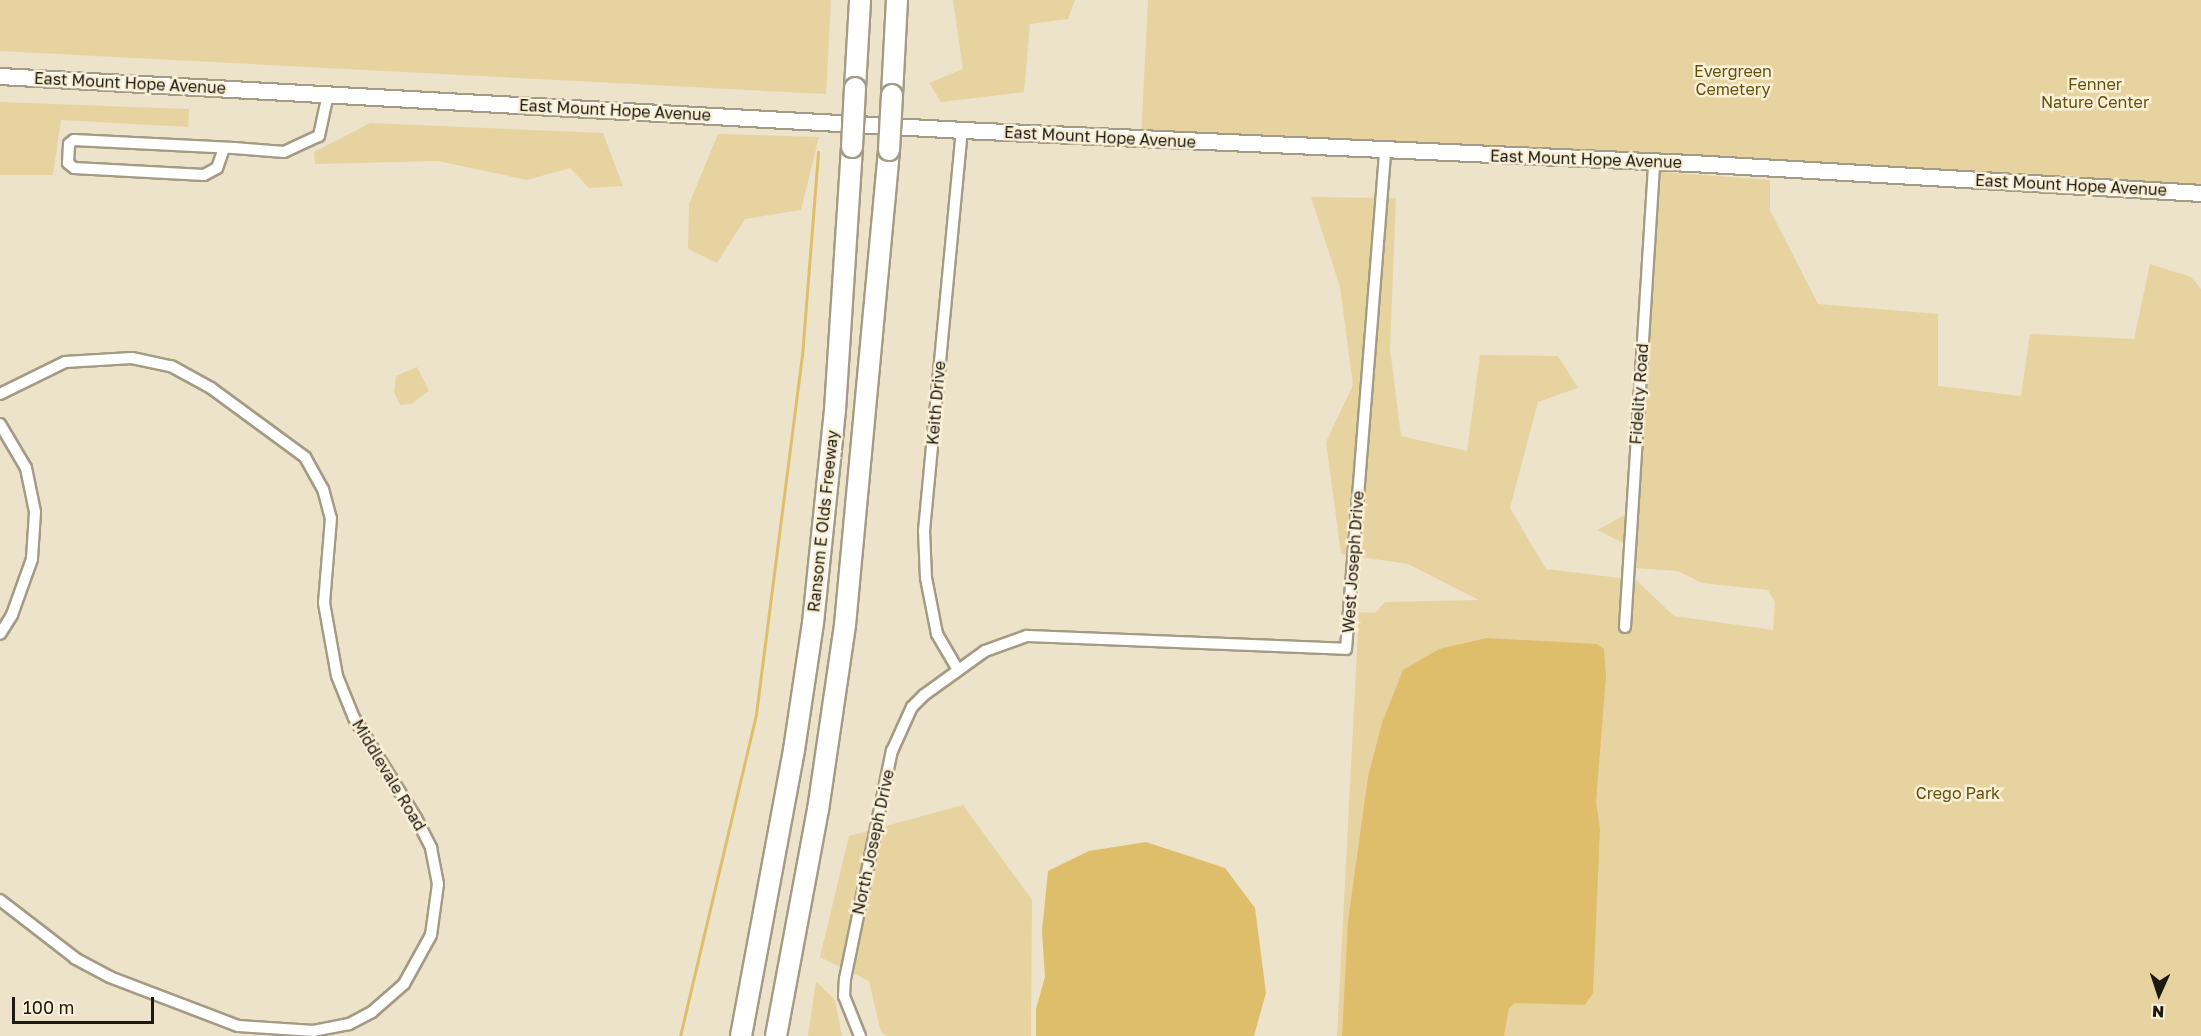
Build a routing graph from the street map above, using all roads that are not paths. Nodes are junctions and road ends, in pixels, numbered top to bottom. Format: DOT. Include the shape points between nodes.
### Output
graph roads {
  1 [pos="860,0"];
  2 [pos="897,0"];
  3 [pos="0,76"];
  4 [pos="328,94"];
  5 [pos="962,130"];
  6 [pos="224,148"];
  7 [pos="1385,152"];
  8 [pos="1654,162"];
  9 [pos="2201,193"];
  10 [pos="0,394"];
  11 [pos="0,424"];
  12 [pos="1625,627"];
  13 [pos="0,634"];
  14 [pos="958,670"];
  15 [pos="0,900"];
  16 [pos="739,1036"];
  17 [pos="776,1036"];
  18 [pos="860,1036"];
  1 -- 16 [label="highway, Ransom E Olds Freeway, bridge" via="836,399 814,612 792,762"];
  2 -- 17 [label="highway, Ransom E Olds Freeway, bridge" via="889,150 845,625 818,810"];
  3 -- 4 [label="street, East Mount Hope Avenue"];
  4 -- 5 [label="street, East Mount Hope Avenue"];
  4 -- 6 [label="street" via="319,136 302,147 284,152"];
  5 -- 7 [label="street, East Mount Hope Avenue"];
  5 -- 14 [label="street, Keith Drive" via="924,531 928,587 937,634"];
  6 -- 6 [label="street" via="217,168 204,175 74,168 68,163 69,144 74,140"];
  7 -- 8 [label="street, East Mount Hope Avenue"];
  7 -- 14 [label="street, West Joseph Drive" via="1346,649 1028,636 985,651"];
  8 -- 9 [label="street, East Mount Hope Avenue"];
  8 -- 12 [label="street, Fidelity Road"];
  10 -- 15 [label="street, Middlevale Road" via="65,362 122,357 171,366 211,388 305,457 323,489 331,518 324,603 337,676 354,718 431,848 438,885 431,935 404,984 372,1012 349,1024 314,1031 238,1026 110,977 75,958"];
  11 -- 13 [label="street" via="26,468 35,512 32,559 12,615"];
  14 -- 18 [label="street, North Joseph Drive" via="912,707 892,751 845,979 844,996"];
}
